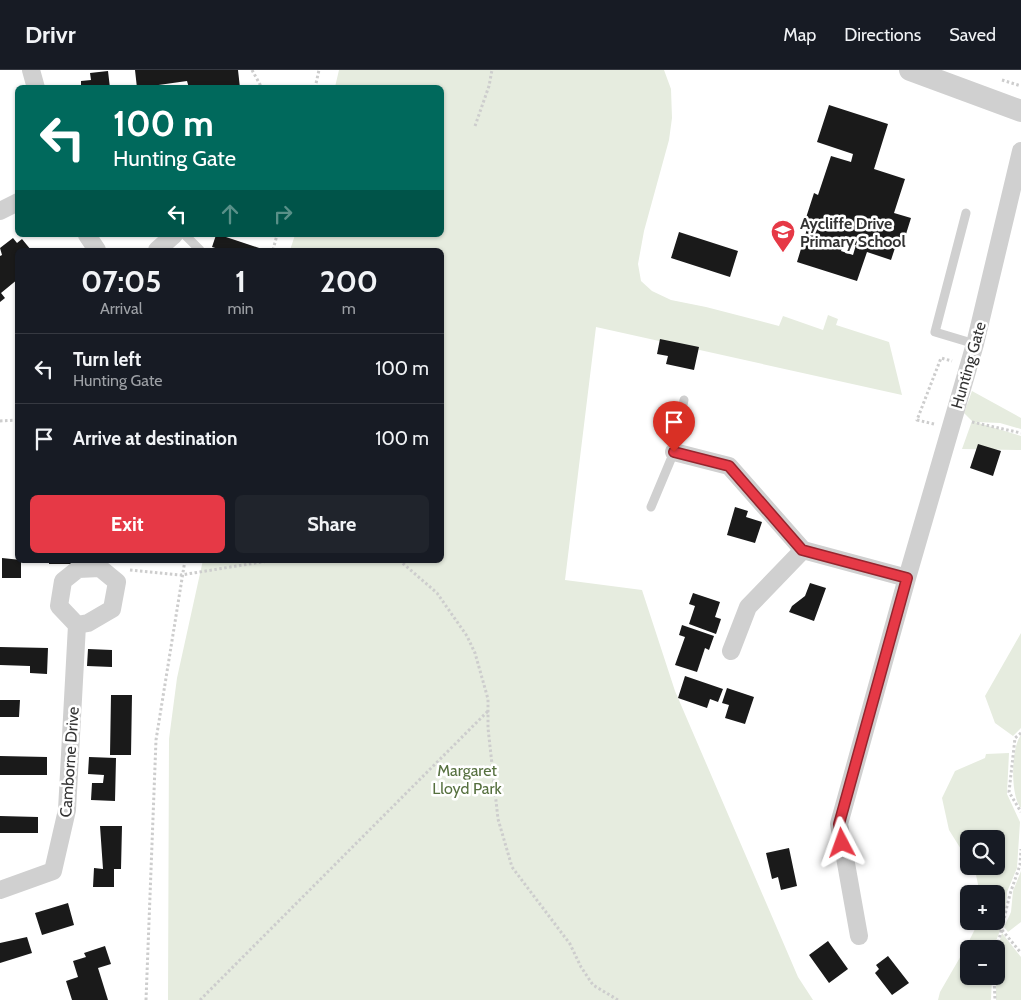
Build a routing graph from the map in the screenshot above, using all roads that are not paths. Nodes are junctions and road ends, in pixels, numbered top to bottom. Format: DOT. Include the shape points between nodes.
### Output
graph roads {
  1 [pos="31,70"];
  2 [pos="924,72"];
  3 [pos="35,85"];
  4 [pos="1021,111"];
  5 [pos="1021,151"];
  6 [pos="15,204"];
  7 [pos="0,211"];
  8 [pos="966,213"];
  9 [pos="88,237"];
  10 [pos="172,237"];
  11 [pos="187,237"];
  12 [pos="96,248"];
  13 [pos="159,248"];
  14 [pos="198,248"];
  15 [pos="975,344"];
  16 [pos="684,400"];
  17 [pos="674,452"];
  18 [pos="650,507"];
  19 [pos="802,550"];
  20 [pos="100,564"];
  21 [pos="907,578"];
  22 [pos="77,625"];
  23 [pos="730,651"];
  24 [pos="0,890"];
  25 [pos="859,936"];
  1 -- 3 [label="street"];
  2 -- 4 [label="street"];
  5 -- 15 [label="street, Hunting Gate"];
  6 -- 7 [label="street"];
  8 -- 15 [label="lane" via="935,332"];
  9 -- 12 [label="street"];
  10 -- 13 [label="street"];
  11 -- 14 [label="lane"];
  15 -- 21 [label="street, Hunting Gate"];
  16 -- 17 [label="lane"];
  17 -- 18 [label="lane"];
  17 -- 19 [label="street" via="729,466"];
  19 -- 21 [label="street"];
  19 -- 23 [label="street" via="748,607"];
  20 -- 22 [label="street" via="116,582 112,609 88,623"];
  20 -- 22 [label="street" via="78,570 63,581 59,606"];
  21 -- 25 [label="street, Hunting Gate" via="839,824"];
  22 -- 24 [label="street, Camborne Drive" via="67,810 53,871"];
}
